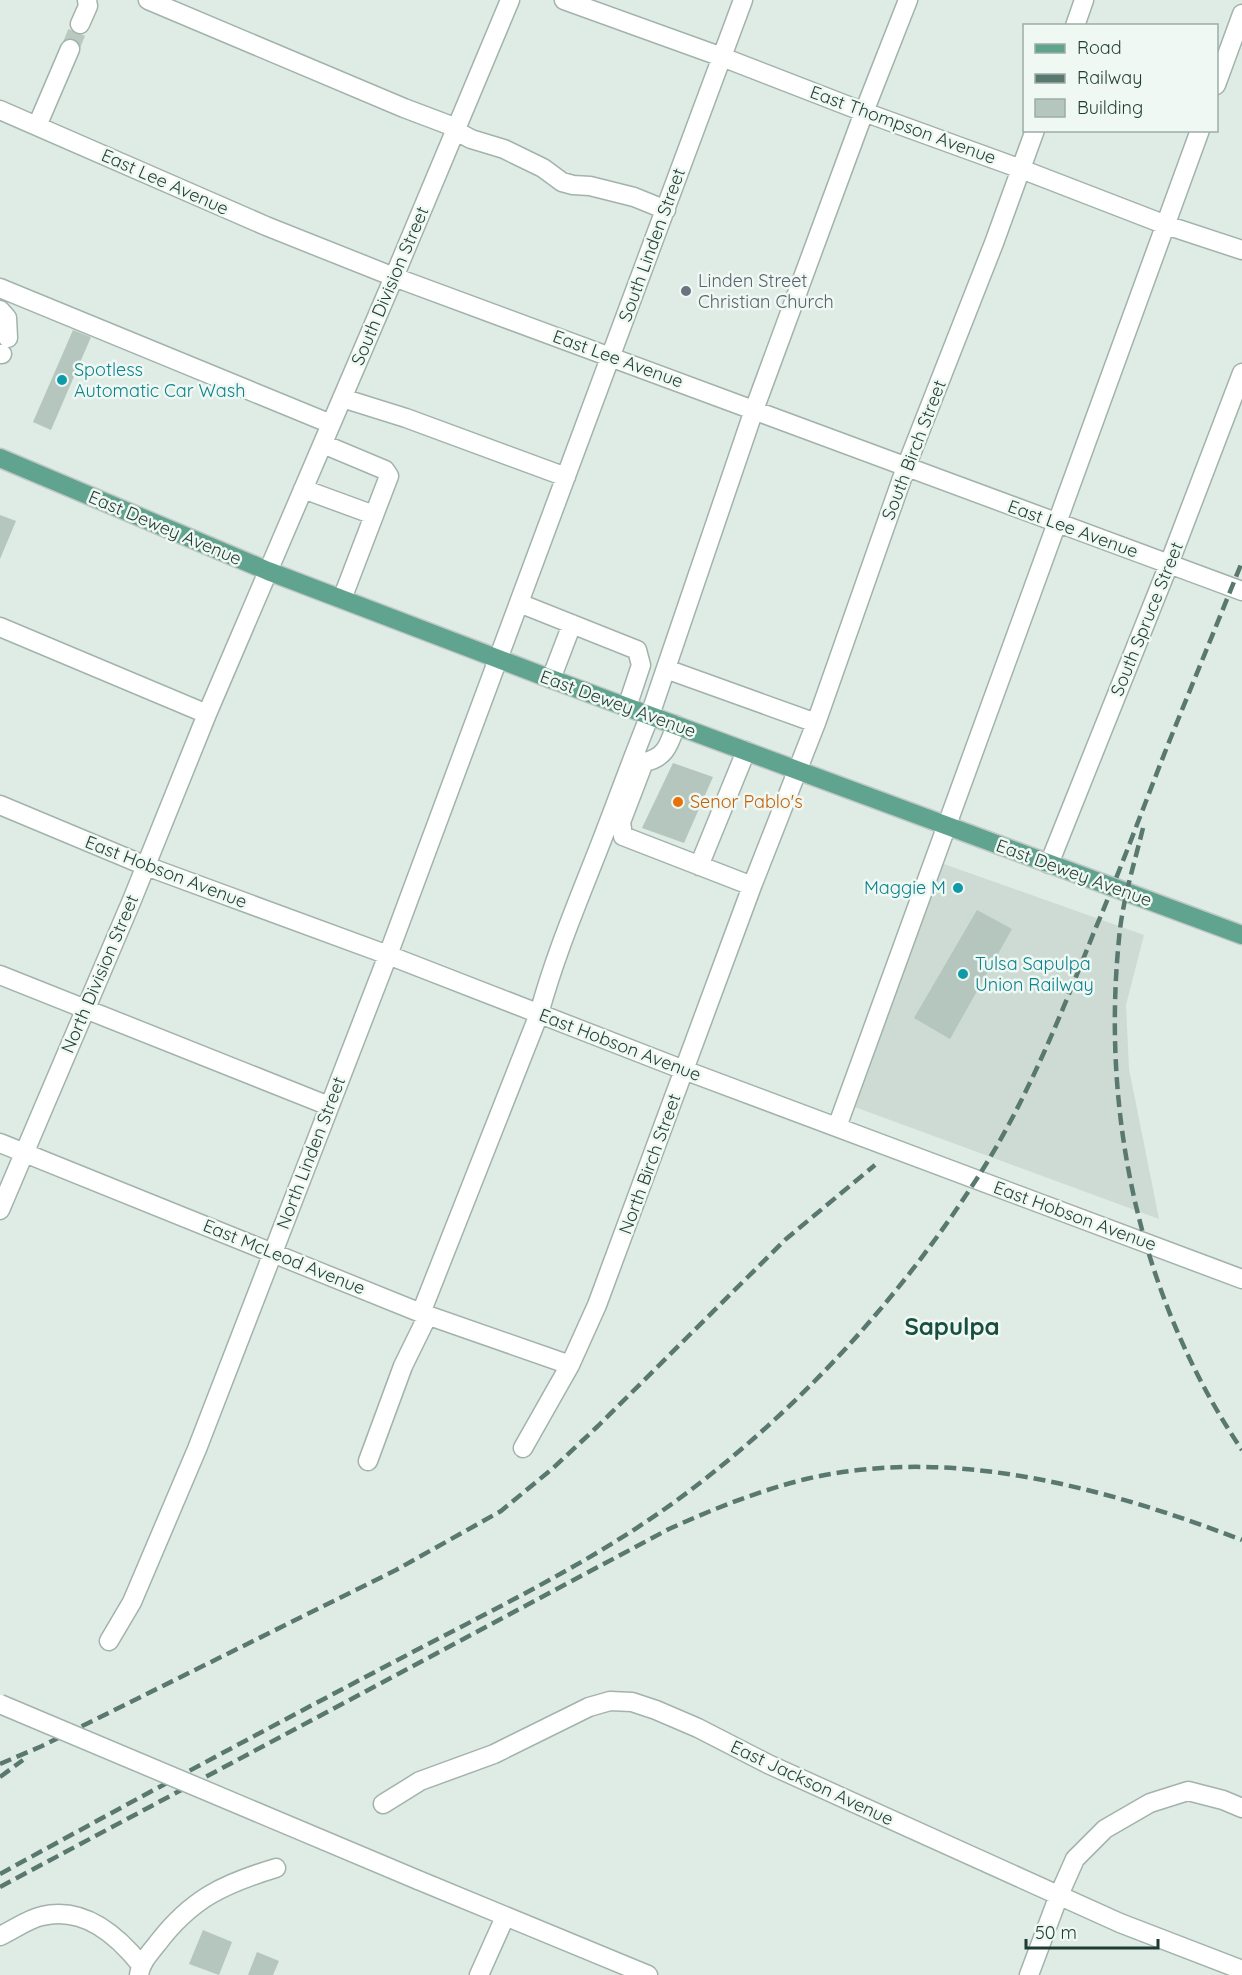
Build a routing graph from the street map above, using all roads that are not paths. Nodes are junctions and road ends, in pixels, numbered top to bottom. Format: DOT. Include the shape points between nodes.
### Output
graph roads {
  1 [pos="87,0"];
  2 [pos="148,0"];
  3 [pos="510,0"];
  4 [pos="564,0"];
  5 [pos="743,0"];
  6 [pos="908,0"];
  7 [pos="1084,0"];
  8 [pos="1242,15"];
  9 [pos="81,24"];
  10 [pos="1076,24"];
  11 [pos="70,49"];
  12 [pos="722,57"];
  13 [pos="1218,80"];
  14 [pos="0,110"];
  15 [pos="864,112"];
  16 [pos="37,126"];
  17 [pos="456,129"];
  18 [pos="1034,132"];
  19 [pos="1199,132"];
  20 [pos="1021,169"];
  21 [pos="666,210"];
  22 [pos="1166,225"];
  23 [pos="1242,250"];
  24 [pos="394,277"];
  25 [pos="0,288"];
  26 [pos="0,310"];
  27 [pos="3,349"];
  28 [pos="611,356"];
  29 [pos="1242,374"];
  30 [pos="342,399"];
  31 [pos="754,410"];
  32 [pos="331,424"];
  33 [pos="323,444"];
  34 [pos="0,458"];
  35 [pos="906,467"];
  36 [pos="566,477"];
  37 [pos="303,489"];
  38 [pos="374,515"];
  39 [pos="1058,524"];
  40 [pos="1169,564"];
  41 [pos="268,571"];
  42 [pos="1242,591"];
  43 [pos="342,599"];
  44 [pos="519,603"];
  45 [pos="572,624"];
  46 [pos="0,627"];
  47 [pos="498,659"];
  48 [pos="666,669"];
  49 [pos="551,679"];
  50 [pos="627,707"];
  51 [pos="207,714"];
  52 [pos="650,715"];
  53 [pos="816,723"];
  54 [pos="676,725"];
  55 [pos="746,751"];
  56 [pos="798,771"];
  57 [pos="0,805"];
  58 [pos="946,826"];
  59 [pos="1049,864"];
  60 [pos="699,866"];
  61 [pos="146,867"];
  62 [pos="752,886"];
  63 [pos="1242,935"];
  64 [pos="388,955"];
  65 [pos="0,975"];
  66 [pos="84,1010"];
  67 [pos="539,1014"];
  68 [pos="684,1070"];
  69 [pos="329,1106"];
  70 [pos="837,1127"];
  71 [pos="0,1143"];
  72 [pos="23,1153"];
  73 [pos="0,1210"];
  74 [pos="272,1252"];
  75 [pos="1242,1279"];
  76 [pos="425,1314"];
  77 [pos="570,1365"];
  78 [pos="523,1448"];
  79 [pos="368,1461"];
  80 [pos="109,1641"];
  81 [pos="0,1704"];
  82 [pos="383,1804"];
  83 [pos="1242,1808"];
  84 [pos="276,1868"];
  85 [pos="1059,1895"];
  86 [pos="505,1917"];
  87 [pos="0,1936"];
  88 [pos="140,1970"];
  89 [pos="1242,1970"];
  90 [pos="479,1975"];
  91 [pos="648,1975"];
  92 [pos="1029,1975"];
  1 -- 9 [label="street"];
  2 -- 17 [label="street"];
  3 -- 17 [label="street, South Division Street"];
  4 -- 12 [label="street, East Thompson Avenue"];
  5 -- 12 [label="street, South Linden Street"];
  6 -- 15 [label="street"];
  7 -- 10 [label="street"];
  8 -- 13 [label="street"];
  11 -- 16 [label="street"];
  12 -- 15 [label="street, East Thompson Avenue"];
  12 -- 21 [label="street, South Linden Street"];
  14 -- 16 [label="street, East Lee Avenue"];
  15 -- 20 [label="street, East Thompson Avenue"];
  15 -- 31 [label="street"];
  16 -- 24 [label="street, East Lee Avenue"];
  17 -- 21 [label="street" via="543,168 562,182 634,197"];
  17 -- 24 [label="street, South Division Street"];
  18 -- 20 [label="street, South Birch Street"];
  19 -- 22 [label="street"];
  20 -- 22 [label="street, East Thompson Avenue"];
  20 -- 35 [label="street, South Birch Street"];
  21 -- 28 [label="street, South Linden Street"];
  22 -- 23 [label="street, East Thompson Avenue"];
  22 -- 39 [label="street"];
  24 -- 28 [label="street, East Lee Avenue"];
  24 -- 30 [label="street, South Division Street"];
  25 -- 32 [label="street"];
  26 -- 27 [label="street" via="7,318"];
  28 -- 31 [label="street, East Lee Avenue"];
  28 -- 36 [label="street, South Linden Street"];
  29 -- 40 [label="street, South Spruce Street"];
  30 -- 32 [label="street, South Division Street"];
  30 -- 36 [label="street" via="406,418"];
  31 -- 35 [label="street, East Lee Avenue"];
  31 -- 48 [label="street"];
  32 -- 33 [label="street, South Division Street"];
  33 -- 37 [label="street, South Division Street"];
  33 -- 38 [label="street" via="385,470 389,476"];
  34 -- 41 [label="main road, East Dewey Avenue"];
  35 -- 39 [label="street, East Lee Avenue"];
  35 -- 53 [label="street, South Birch Street"];
  36 -- 44 [label="street, South Linden Street"];
  37 -- 38 [label="street"];
  37 -- 41 [label="street, South Division Street"];
  38 -- 43 [label="street"];
  39 -- 40 [label="street, East Lee Avenue"];
  39 -- 58 [label="street"];
  40 -- 42 [label="street, East Lee Avenue"];
  40 -- 59 [label="street, South Spruce Street"];
  41 -- 43 [label="main road, East Dewey Avenue"];
  41 -- 51 [label="street, North Division Street"];
  43 -- 47 [label="main road, East Dewey Avenue"];
  44 -- 45 [label="street"];
  44 -- 47 [label="street, South Linden Street"];
  45 -- 49 [label="street"];
  45 -- 50 [label="street" via="637,650 641,666"];
  46 -- 51 [label="street"];
  47 -- 49 [label="main road, East Dewey Avenue"];
  47 -- 64 [label="street, North Linden Street"];
  48 -- 52 [label="street"];
  48 -- 53 [label="street"];
  49 -- 50 [label="main road, East Dewey Avenue"];
  50 -- 52 [label="main road, East Dewey Avenue"];
  51 -- 61 [label="street, North Division Street"];
  52 -- 54 [label="main road, East Dewey Avenue"];
  52 -- 67 [label="street" via="553,967"];
  53 -- 56 [label="street, South Birch Street"];
  54 -- 55 [label="main road, East Dewey Avenue"];
  54 -- 60 [label="street" via="666,752 644,762 621,822 623,836"];
  55 -- 56 [label="main road, East Dewey Avenue"];
  55 -- 60 [label="street"];
  56 -- 58 [label="main road, East Dewey Avenue"];
  56 -- 62 [label="street, North Birch Street"];
  57 -- 61 [label="street, East Hobson Avenue"];
  58 -- 59 [label="main road, East Dewey Avenue"];
  58 -- 70 [label="street"];
  59 -- 63 [label="main road, East Dewey Avenue"];
  60 -- 62 [label="street"];
  61 -- 64 [label="street, East Hobson Avenue"];
  61 -- 66 [label="street, North Division Street"];
  62 -- 68 [label="street, North Birch Street"];
  64 -- 67 [label="street, East Hobson Avenue"];
  64 -- 69 [label="street, North Linden Street"];
  65 -- 66 [label="street"];
  66 -- 69 [label="street"];
  66 -- 72 [label="street, North Division Street"];
  67 -- 68 [label="street, East Hobson Avenue"];
  67 -- 76 [label="street"];
  68 -- 70 [label="street, East Hobson Avenue"];
  68 -- 77 [label="street, North Birch Street" via="597,1305"];
  69 -- 74 [label="street, North Linden Street"];
  70 -- 75 [label="street, East Hobson Avenue"];
  71 -- 72 [label="street, East McLeod Avenue"];
  72 -- 73 [label="street, North Division Street"];
  72 -- 74 [label="street, East McLeod Avenue"];
  74 -- 76 [label="street, East McLeod Avenue"];
  74 -- 80 [label="street, North Linden Street" via="197,1449 132,1602"];
  76 -- 77 [label="street, East McLeod Avenue"];
  76 -- 79 [label="street"];
  77 -- 78 [label="street, North Birch Street"];
  81 -- 86 [label="street, bridge"];
  82 -- 85 [label="street, East Jackson Avenue" via="420,1781 494,1754 589,1707 610,1701 632,1702 698,1728 768,1764"];
  83 -- 85 [label="street" via="1188,1791 1150,1803 1105,1829 1075,1859"];
  84 -- 88 [label="street" via="237,1880 203,1898 171,1927"];
  85 -- 89 [label="street, East Jackson Avenue"];
  85 -- 92 [label="street"];
  86 -- 90 [label="street"];
  86 -- 91 [label="street"];
  87 -- 88 [label="street" via="42,1916 79,1916 118,1939"];
}
